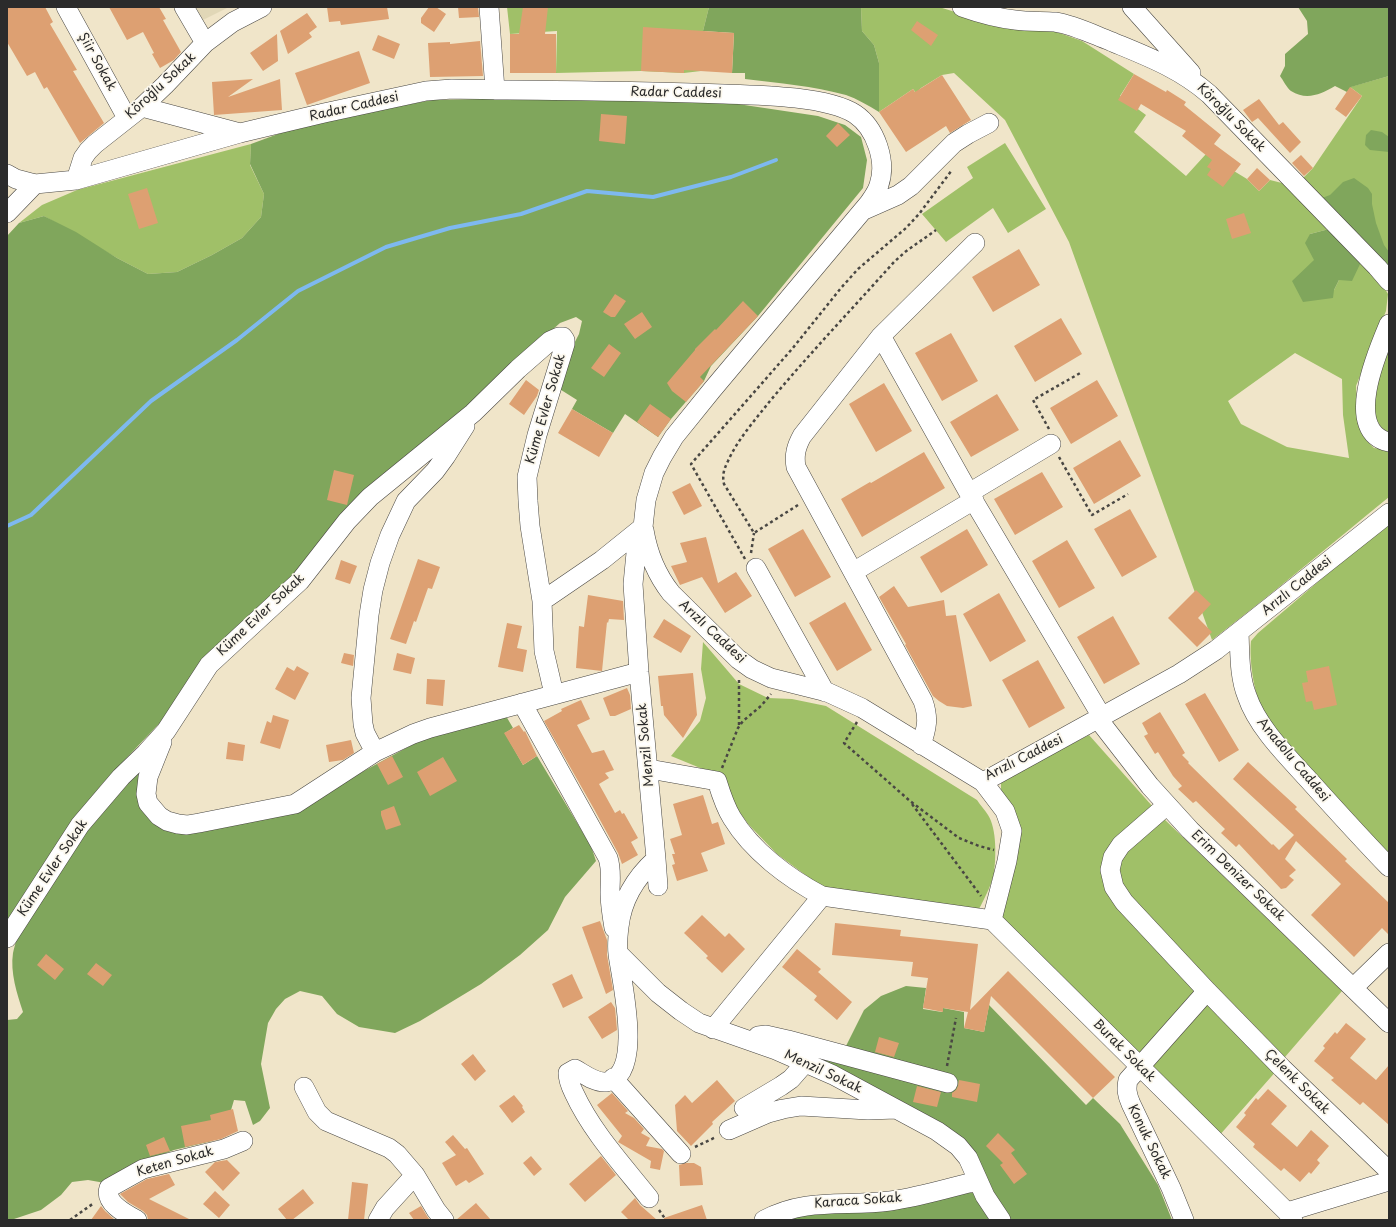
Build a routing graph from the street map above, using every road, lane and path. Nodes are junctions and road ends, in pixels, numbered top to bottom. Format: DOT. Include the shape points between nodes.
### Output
graph roads {
  1 [pos="66,7"];
  2 [pos="184,7"];
  3 [pos="262,7"];
  4 [pos="489,7"];
  5 [pos="962,7"];
  6 [pos="1132,7"];
  7 [pos="1037,11"];
  8 [pos="205,43"];
  9 [pos="495,90"];
  10 [pos="1209,94"];
  11 [pos="142,106"];
  12 [pos="127,118"];
  13 [pos="989,123"];
  14 [pos="240,133"];
  15 [pos="954,166"];
  16 [pos="7,174"];
  17 [pos="76,180"];
  18 [pos="35,184"];
  19 [pos="862,211"];
  20 [pos="7,213"];
  21 [pos="936,230"];
  22 [pos="975,243"];
  23 [pos="1389,281"];
  24 [pos="1389,324"];
  25 [pos="881,336"];
  26 [pos="1082,372"];
  27 [pos="473,413"];
  28 [pos="1389,442"];
  29 [pos="1051,444"];
  30 [pos="1128,494"];
  31 [pos="812,496"];
  32 [pos="972,496"];
  33 [pos="1389,513"];
  34 [pos="643,527"];
  35 [pos="754,534"];
  36 [pos="752,565"];
  37 [pos="853,572"];
  38 [pos="542,601"];
  39 [pos="1239,633"];
  40 [pos="741,661"];
  41 [pos="639,672"];
  42 [pos="779,680"];
  43 [pos="825,692"];
  44 [pos="554,694"];
  45 [pos="522,703"];
  46 [pos="864,710"];
  47 [pos="1100,718"];
  48 [pos="739,726"];
  49 [pos="166,731"];
  50 [pos="922,745"];
  51 [pos="375,752"];
  52 [pos="649,769"];
  53 [pos="717,781"];
  54 [pos="983,782"];
  55 [pos="910,801"];
  56 [pos="1167,805"];
  57 [pos="1008,854"];
  58 [pos="656,859"];
  59 [pos="1389,867"];
  60 [pos="658,886"];
  61 [pos="822,896"];
  62 [pos="993,916"];
  63 [pos="7,938"];
  64 [pos="618,953"];
  65 [pos="1389,953"];
  66 [pos="1353,988"];
  67 [pos="1208,991"];
  68 [pos="956,1018"];
  69 [pos="1389,1023"];
  70 [pos="713,1029"];
  71 [pos="745,1040"];
  72 [pos="805,1063"];
  73 [pos="1140,1066"];
  74 [pos="613,1078"];
  75 [pos="946,1082"];
  76 [pos="304,1087"];
  77 [pos="744,1108"];
  78 [pos="896,1109"];
  79 [pos="729,1130"];
  80 [pos="243,1141"];
  81 [pos="681,1154"];
  82 [pos="1389,1171"];
  83 [pos="415,1175"];
  84 [pos="1389,1181"];
  85 [pos="977,1182"];
  86 [pos="107,1194"];
  87 [pos="649,1198"];
  88 [pos="1290,1216"];
  89 [pos="70,1220"];
  90 [pos="137,1220"];
  91 [pos="378,1220"];
  92 [pos="444,1220"];
  93 [pos="764,1220"];
  94 [pos="1000,1220"];
  95 [pos="1184,1220"];
  1 -- 12 [label="street, Şiir Sokak"];
  2 -- 8 [label="street"];
  3 -- 8 [label="street, Köroğlu Sokak" via="233,22"];
  4 -- 9 [label="street"];
  5 -- 7 [label="street, Köroğlu Sokak" via="1016,21"];
  6 -- 10 [label="street"];
  7 -- 10 [label="street, Köroğlu Sokak" via="1056,23 1078,28 1151,58 1182,73"];
  8 -- 11 [label="street, Köroğlu Sokak"];
  9 -- 14 [label="street, Radar Caddesi" via="426,91"];
  9 -- 19 [label="street, Radar Caddesi" via="765,95 817,101 840,107 855,114 865,123 879,149 882,163 879,184"];
  10 -- 23 [label="street, Köroğlu Sokak"];
  11 -- 12 [label="street, Köroğlu Sokak"];
  11 -- 14 [label="street"];
  12 -- 17 [label="street, Köroğlu Sokak" via="88,151"];
  13 -- 19 [label="street" via="954,143 911,186 898,195"];
  14 -- 17 [label="street, Radar Caddesi"];
  15 -- 36 [label="path" via="919,214 858,268 792,349 691,464"];
  16 -- 18 [label="street, Radar Caddesi"];
  17 -- 18 [label="street, Radar Caddesi"];
  18 -- 20 [label="street"];
  19 -- 34 [label="street, Radar Caddesi" via="674,437 654,473 646,500"];
  21 -- 35 [label="path" via="894,262 786,382 733,451 726,465 724,484"];
  22 -- 25 [label="street"];
  24 -- 28 [label="street" via="1368,380 1366,417 1376,436"];
  25 -- 31 [label="street" via="797,445 796,467"];
  25 -- 32 [label="street, Erim Denizer Sokak"];
  26 -- 29 [label="path" via="1033,400 1056,441"];
  27 -- 38 [label="street, Küme Evler Sokak" via="518,369 550,342 563,337 565,344 527,477 532,540"];
  27 -- 49 [label="street, Küme Evler Sokak" via="382,487 347,521 300,581 209,665"];
  27 -- 51 [label="street, Küme Evler Sokak" via="435,471 406,501 380,563 369,615 361,698 365,733"];
  29 -- 30 [label="path" via="1092,515"];
  29 -- 32 [label="street"];
  31 -- 35 [label="path"];
  31 -- 37 [label="street"];
  32 -- 37 [label="street"];
  32 -- 47 [label="street, Erim Denizer Sokak"];
  33 -- 39 [label="street, Arızlı Caddesi"];
  34 -- 38 [label="street" via="602,560"];
  34 -- 40 [label="street, Arızlı Caddesi" via="655,569 670,593"];
  34 -- 41 [label="street, Menzil Sokak" via="636,553 633,584"];
  35 -- 36 [label="path"];
  36 -- 43 [label="street"];
  37 -- 50 [label="street" via="925,706 927,720"];
  38 -- 44 [label="street, Küme Evler Sokak" via="544,651"];
  39 -- 47 [label="street, Arızlı Caddesi" via="1179,674"];
  39 -- 59 [label="street, Anadolu Caddesi" via="1242,678 1259,721 1291,760"];
  40 -- 42 [label="street, Arızlı Caddesi" via="752,669"];
  40 -- 48 [label="path"];
  41 -- 44 [label="street, Küme Evler Sokak"];
  41 -- 52 [label="street, Menzil Sokak"];
  42 -- 43 [label="street, Arızlı Caddesi"];
  42 -- 48 [label="path" via="761,706"];
  43 -- 46 [label="street, Arızlı Caddesi"];
  44 -- 45 [label="street, Küme Evler Sokak"];
  45 -- 51 [label="street, Küme Evler Sokak" via="430,728"];
  45 -- 64 [label="street" via="611,865 611,909"];
  46 -- 50 [label="street, Arızlı Caddesi"];
  46 -- 55 [label="path" via="844,743"];
  47 -- 54 [label="street, Arızlı Caddesi"];
  47 -- 56 [label="street, Erim Denizer Sokak"];
  48 -- 53 [label="path"];
  49 -- 51 [label="street, Küme Evler Sokak" via="148,777 146,794 148,803 159,816 178,824 198,824 295,804"];
  49 -- 63 [label="street, Küme Evler Sokak" via="121,777 80,825"];
  50 -- 54 [label="street, Arızlı Caddesi"];
  52 -- 53 [label="street"];
  52 -- 58 [label="street, Menzil Sokak"];
  53 -- 61 [label="street" via="732,819 746,836 777,867 799,884"];
  54 -- 57 [label="street" via="1005,811 1010,823 1012,831"];
  55 -- 57 [label="path" via="959,838"];
  55 -- 62 [label="path"];
  56 -- 66 [label="street, Erim Denizer Sokak"];
  56 -- 67 [label="street, Çelenk Sokak" via="1121,845 1113,857 1110,870 1114,887 1124,902"];
  57 -- 62 [label="street"];
  58 -- 60 [label="street, Menzil Sokak"];
  58 -- 64 [label="street" via="642,871 624,906 619,927"];
  61 -- 62 [label="street"];
  61 -- 70 [label="street"];
  62 -- 73 [label="street, Burak Sokak"];
  64 -- 70 [label="street, Menzil Sokak" via="681,1011"];
  64 -- 74 [label="street" via="629,1037 624,1064"];
  65 -- 66 [label="street"];
  66 -- 69 [label="street, Erim Denizer Sokak"];
  67 -- 73 [label="street"];
  67 -- 82 [label="street, Çelenk Sokak" via="1282,1068"];
  68 -- 75 [label="path"];
  70 -- 71 [label="street, Menzil Sokak"];
  71 -- 72 [label="street, Menzil Sokak"];
  71 -- 75 [label="street" via="766,1035"];
  72 -- 77 [label="street" via="791,1079"];
  72 -- 78 [label="street, Menzil Sokak"];
  73 -- 88 [label="street, Burak Sokak"];
  73 -- 95 [label="street, Konuk Sokak" via="1128,1080 1127,1096"];
  74 -- 81 [label="street"];
  74 -- 87 [label="street" via="605,1082 575,1070 568,1073 571,1086 586,1116"];
  76 -- 83 [label="street" via="317,1112 326,1121 389,1148"];
  78 -- 79 [label="street" via="801,1106 768,1113"];
  78 -- 85 [label="street, Menzil Sokak" via="937,1131 958,1146 968,1158"];
  79 -- 81 [label="path"];
  80 -- 86 [label="street, Keten Sokak" via="143,1169 109,1188"];
  83 -- 91 [label="street" via="385,1208"];
  83 -- 92 [label="street"];
  84 -- 88 [label="street, Burak Sokak"];
  85 -- 93 [label="street, Karaca Sokak" via="890,1201 809,1205"];
  85 -- 94 [label="street, Menzil Sokak"];
  86 -- 89 [label="path"];
  86 -- 90 [label="street" via="114,1205"];
}
